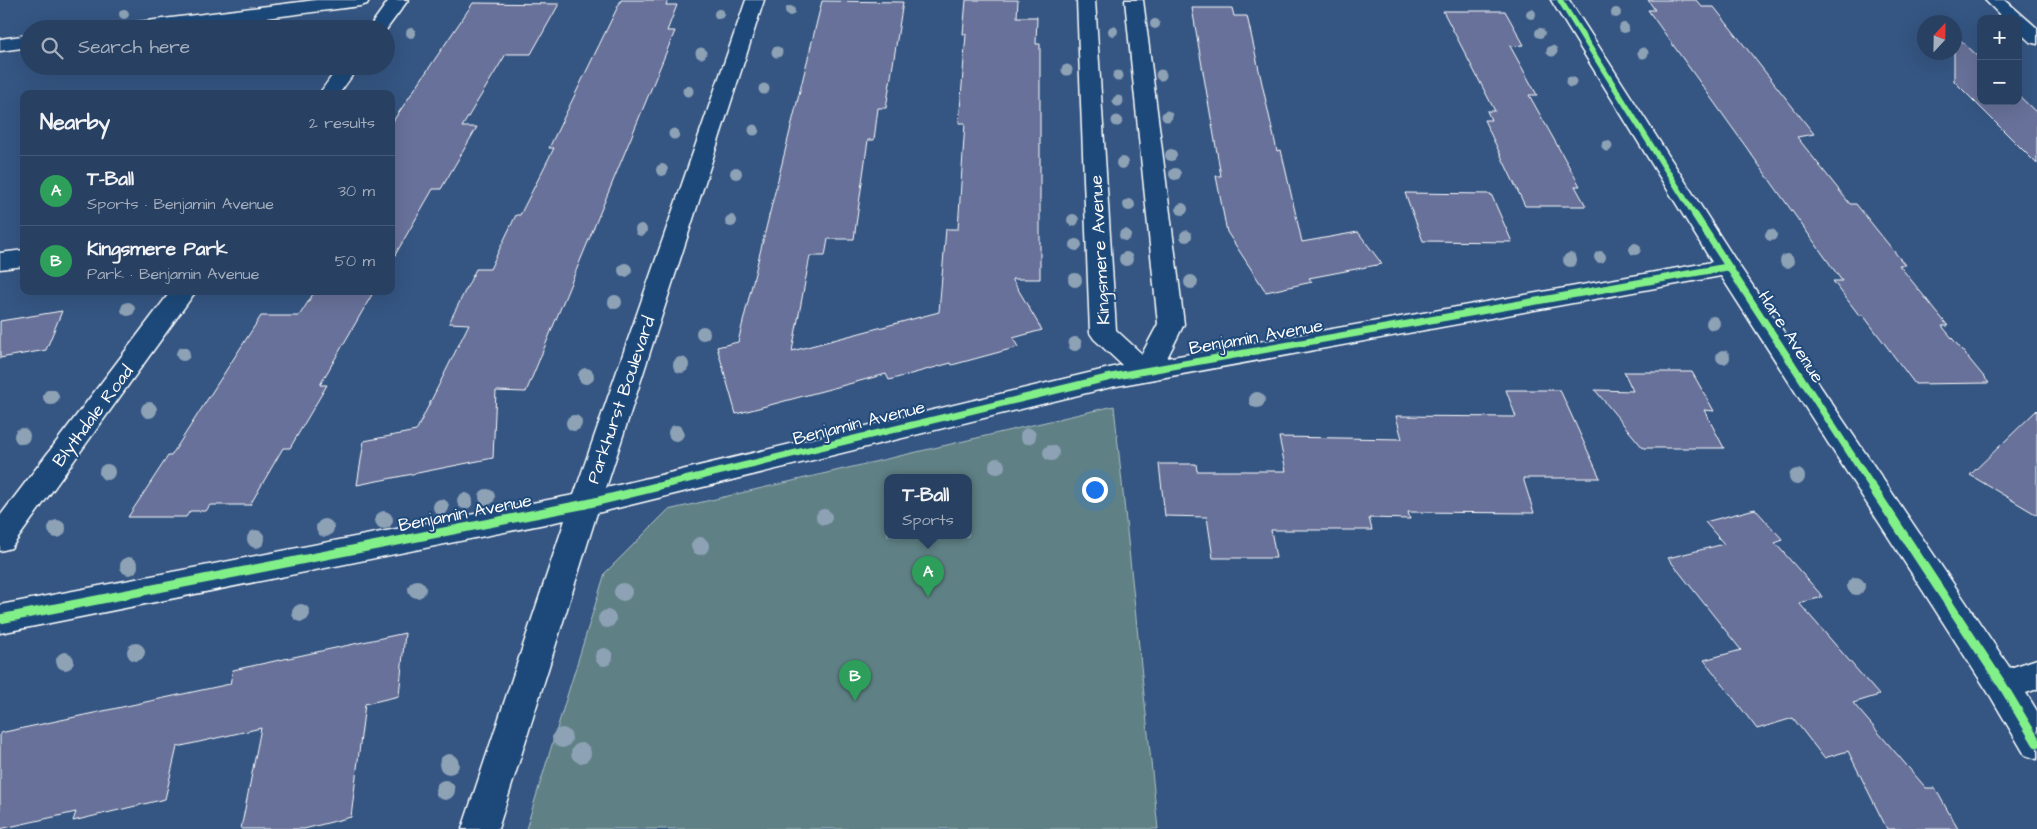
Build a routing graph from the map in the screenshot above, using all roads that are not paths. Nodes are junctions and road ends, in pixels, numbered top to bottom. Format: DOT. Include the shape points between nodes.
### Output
graph roads {
  1 [pos="360,0"];
  2 [pos="399,0"];
  3 [pos="755,0"];
  4 [pos="1086,0"];
  5 [pos="1134,0"];
  6 [pos="1560,0"];
  7 [pos="1994,0"];
  8 [pos="2011,15"];
  9 [pos="201,20"];
  10 [pos="384,20"];
  11 [pos="2022,25"];
  12 [pos="2037,38"];
  13 [pos="20,43"];
  14 [pos="0,45"];
  15 [pos="343,75"];
  16 [pos="332,90"];
  17 [pos="20,258"];
  18 [pos="0,261"];
  19 [pos="1728,267"];
  20 [pos="181,295"];
  21 [pos="1146,372"];
  22 [pos="586,504"];
  23 [pos="0,539"];
  24 [pos="0,619"];
  25 [pos="2037,674"];
  26 [pos="2002,686"];
  27 [pos="2037,742"];
  28 [pos="480,829"];
  1 -- 9 [label="street"];
  2 -- 10 [label="street"];
  3 -- 22 [label="street, Parkhurst Boulevard"];
  4 -- 21 [label="street, Kingsmere Avenue" via="1103,333"];
  5 -- 21 [label="street" via="1171,324"];
  6 -- 19 [label="street, Hare Avenue"];
  7 -- 8 [label="street"];
  11 -- 12 [label="street"];
  13 -- 14 [label="street"];
  15 -- 16 [label="street"];
  17 -- 18 [label="street"];
  19 -- 21 [label="street, Benjamin Avenue"];
  19 -- 26 [label="street, Hare Avenue"];
  20 -- 23 [label="street, Blythdale Road"];
  21 -- 22 [label="street, Benjamin Avenue" via="1111,377"];
  22 -- 24 [label="street, Benjamin Avenue"];
  22 -- 28 [label="street, Parkhurst Boulevard"];
  25 -- 26 [label="street"];
  26 -- 27 [label="street, Hare Avenue"];
}
